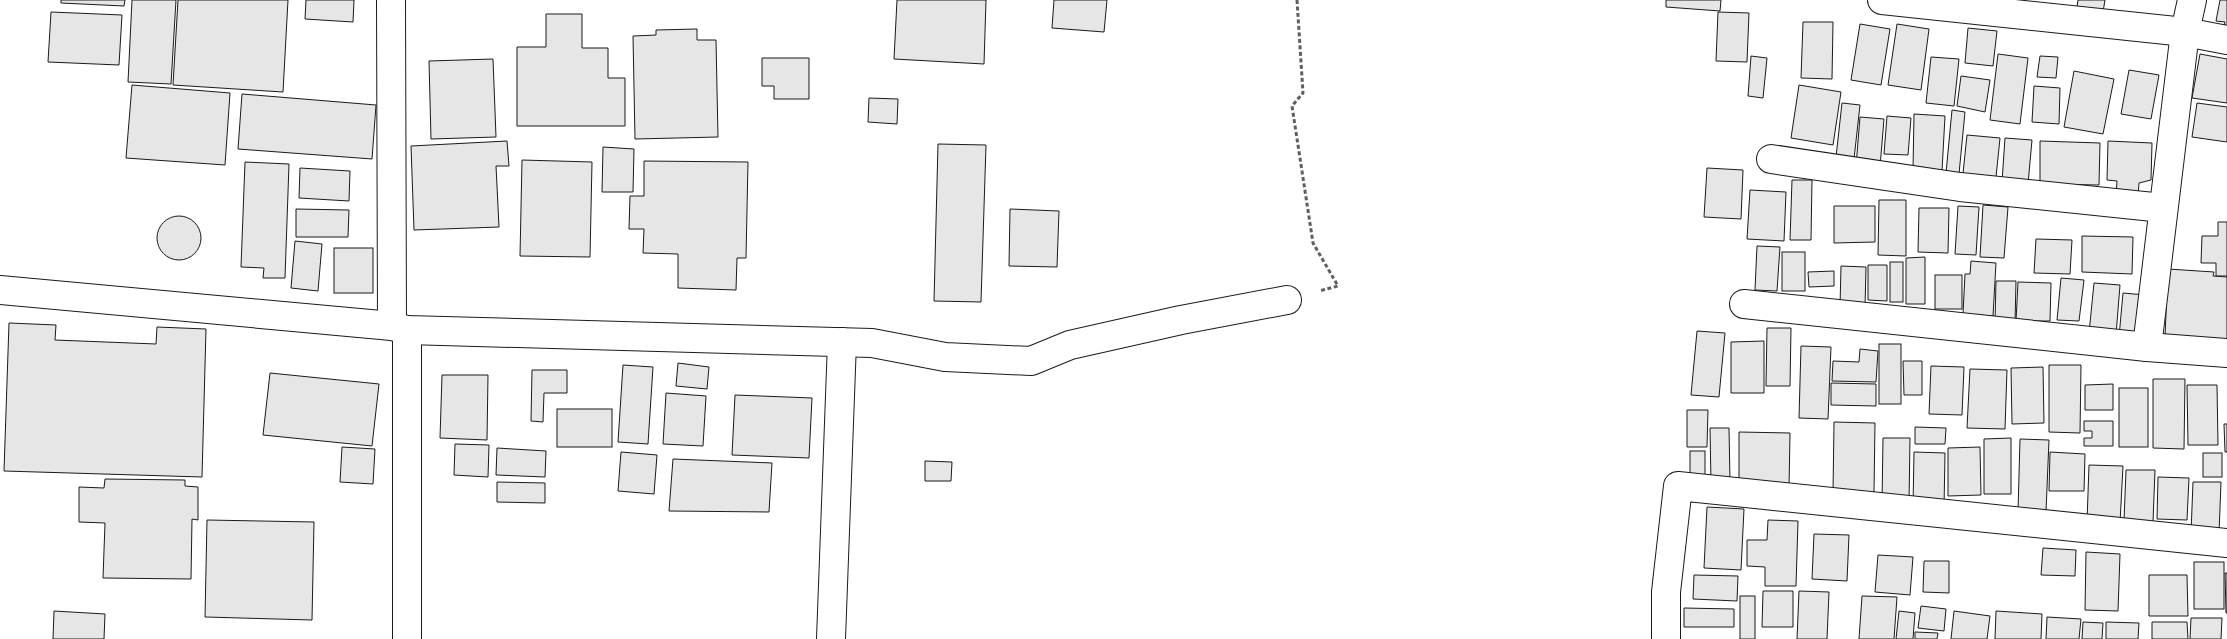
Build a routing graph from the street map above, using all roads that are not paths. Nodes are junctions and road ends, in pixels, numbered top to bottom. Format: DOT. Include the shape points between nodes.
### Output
graph roads {
  1 [pos="391,0"];
  2 [pos="1882,0"];
  3 [pos="2192,0"];
  4 [pos="2185,32"];
  5 [pos="2227,40"];
  6 [pos="1772,159"];
  7 [pos="2163,208"];
  8 [pos="0,290"];
  9 [pos="1287,300"];
  10 [pos="1744,304"];
  11 [pos="399,328"];
  12 [pos="842,342"];
  13 [pos="2147,347"];
  14 [pos="2227,353"];
  15 [pos="2227,543"];
  16 [pos="407,639"];
  17 [pos="831,639"];
  18 [pos="1666,639"];
  1 -- 11 [label="street"];
  2 -- 4 [label="street"];
  3 -- 4 [label="street"];
  4 -- 5 [label="street"];
  4 -- 7 [label="street"];
  6 -- 7 [label="street" via="1960,187"];
  7 -- 13 [label="street"];
  8 -- 11 [label="street"];
  9 -- 12 [label="street" via="1070,345 1031,362 945,357 872,343"];
  10 -- 13 [label="street"];
  11 -- 12 [label="street"];
  11 -- 16 [label="street"];
  12 -- 17 [label="street"];
  13 -- 14 [label="street"];
  15 -- 18 [label="street" via="1678,486 1666,592"];
}
